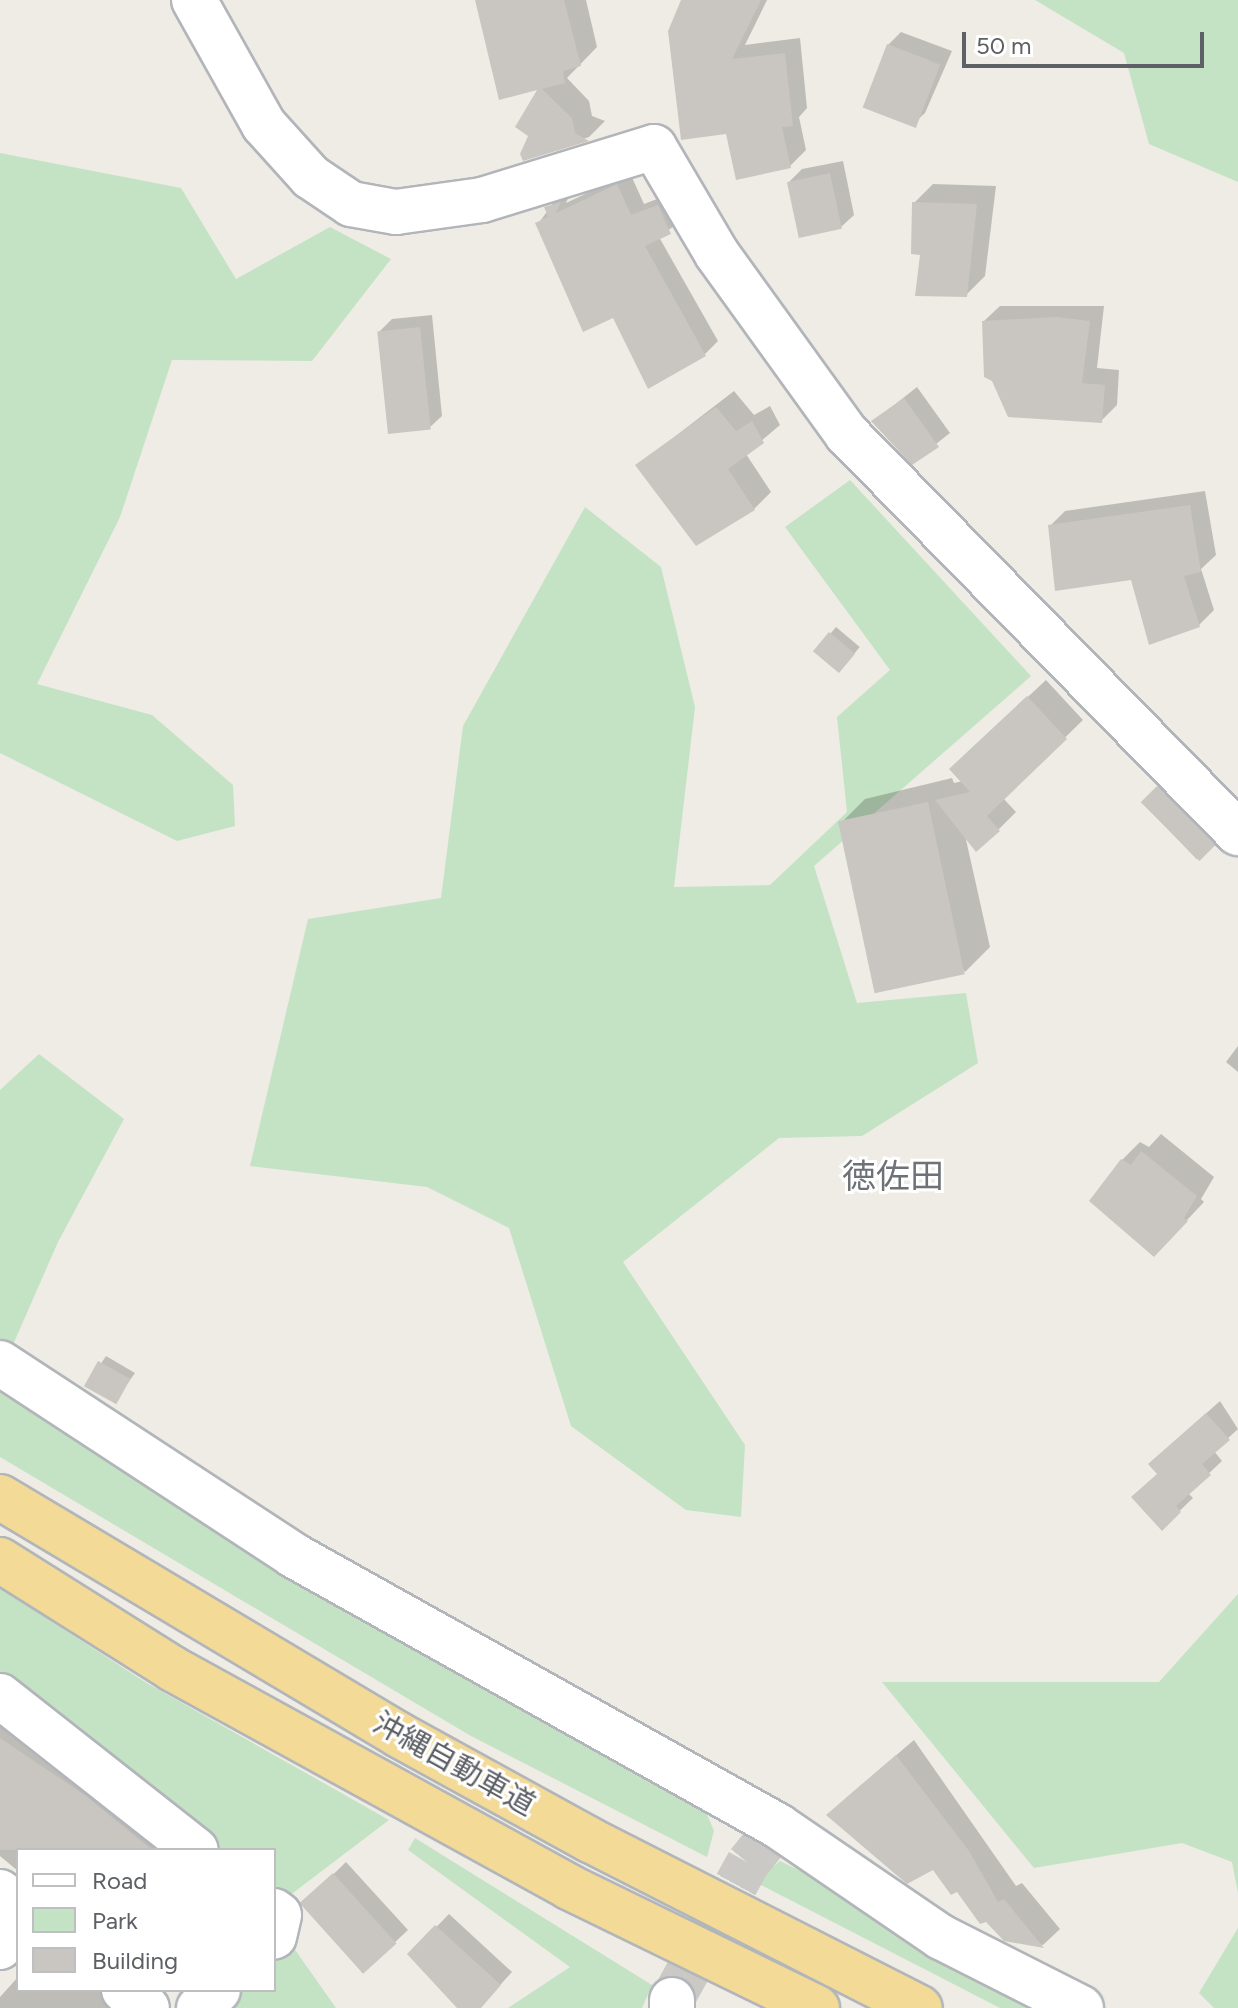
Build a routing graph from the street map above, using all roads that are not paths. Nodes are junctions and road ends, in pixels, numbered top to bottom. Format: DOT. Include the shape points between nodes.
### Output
graph roads {
  1 [pos="194,0"];
  2 [pos="1238,833"];
  3 [pos="0,1363"];
  4 [pos="0,1497"];
  5 [pos="0,1560"];
  6 [pos="0,1696"];
  7 [pos="193,1848"];
  8 [pos="0,1892"];
  9 [pos="16,1905"];
  10 [pos="16,1927"];
  11 [pos="0,1947"];
  12 [pos="127,1992"];
  13 [pos="216,1992"];
  14 [pos="147,2008"];
  15 [pos="199,2008"];
  16 [pos="817,2008"];
  17 [pos="920,2008"];
  18 [pos="1081,2008"];
  1 -- 2 [label="street" via="264,125 311,177 351,204 396,212 482,200 654,147 717,254 847,434"];
  3 -- 18 [label="street" via="293,1555 778,1826 941,1937"];
  4 -- 17 [label="highway, 沖縄自動車道" via="454,1765"];
  5 -- 16 [label="highway, 沖縄自動車道" via="173,1669 515,1857"];
  6 -- 7 [label="street"];
  8 -- 9 [label="street"];
  10 -- 11 [label="street"];
  12 -- 14 [label="street"];
  13 -- 15 [label="street"];
}
